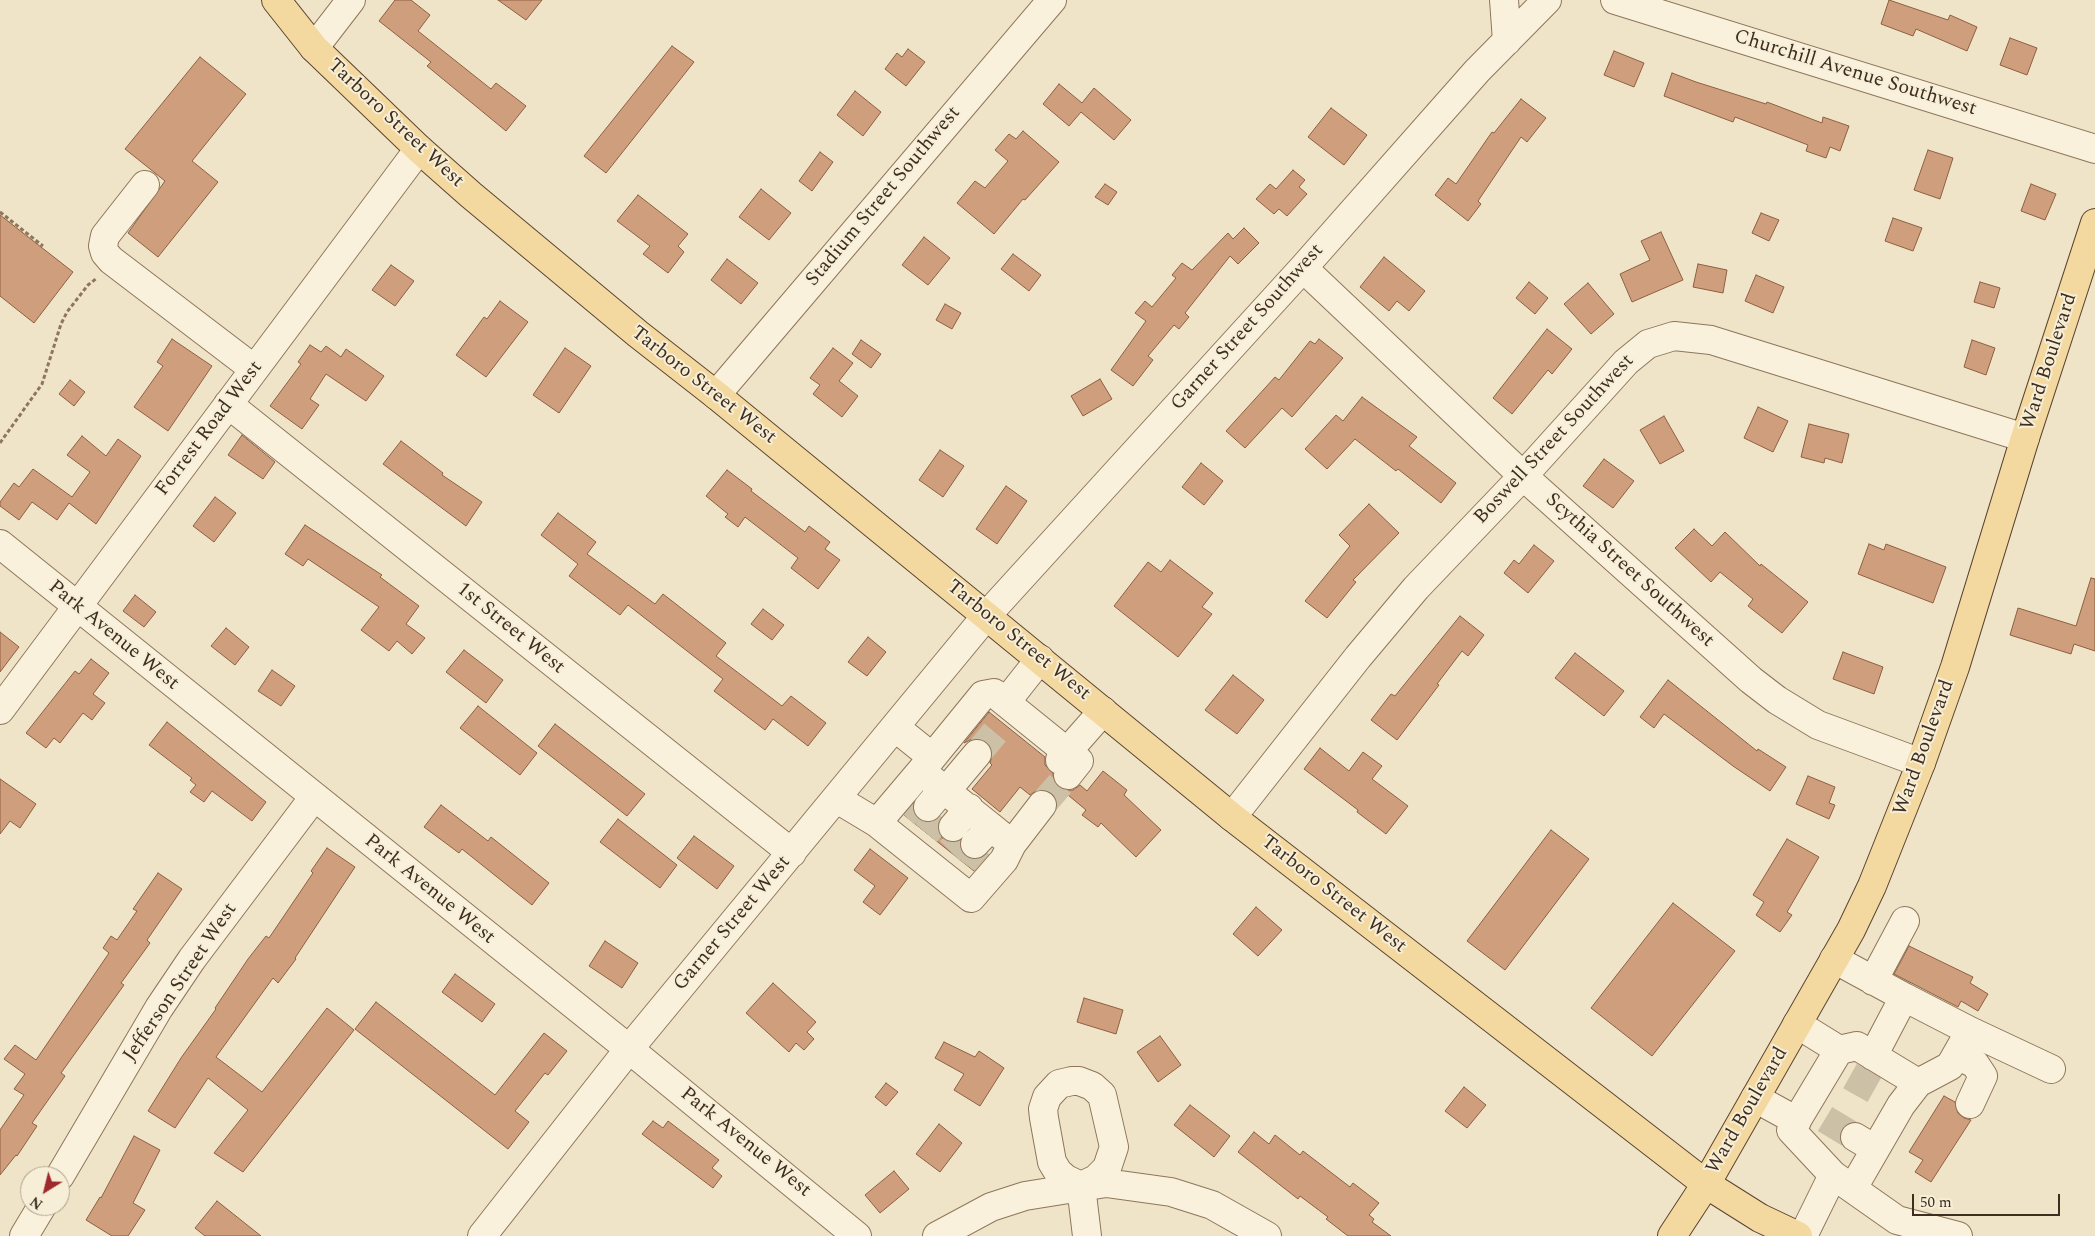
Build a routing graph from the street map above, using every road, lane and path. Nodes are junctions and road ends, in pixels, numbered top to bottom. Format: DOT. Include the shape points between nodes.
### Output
graph roads {
  1 [pos="276,0"];
  2 [pos="351,0"];
  3 [pos="1052,0"];
  4 [pos="1504,0"];
  5 [pos="1547,0"];
  6 [pos="1615,0"];
  7 [pos="1507,40"];
  8 [pos="314,48"];
  9 [pos="420,149"];
  10 [pos="2095,149"];
  11 [pos="145,185"];
  12 [pos="0,212"];
  13 [pos="2095,223"];
  14 [pos="43,246"];
  15 [pos="1303,268"];
  16 [pos="101,275"];
  17 [pos="254,369"];
  18 [pos="716,395"];
  19 [pos="228,404"];
  20 [pos="2025,438"];
  21 [pos="0,443"];
  22 [pos="1523,476"];
  23 [pos="0,544"];
  24 [pos="78,607"];
  25 [pos="987,615"];
  26 [pos="1040,659"];
  27 [pos="0,710"];
  28 [pos="1103,710"];
  29 [pos="1008,711"];
  30 [pos="896,728"];
  31 [pos="977,754"];
  32 [pos="1921,763"];
  33 [pos="314,797"];
  34 [pos="837,799"];
  35 [pos="1036,800"];
  36 [pos="1232,817"];
  37 [pos="944,828"];
  38 [pos="792,853"];
  39 [pos="1905,921"];
  40 [pos="1834,959"];
  41 [pos="1873,980"];
  42 [pos="1904,997"];
  43 [pos="1797,1024"];
  44 [pos="1970,1032"];
  45 [pos="629,1049"];
  46 [pos="1957,1055"];
  47 [pos="1879,1059"];
  48 [pos="1841,1066"];
  49 [pos="2051,1069"];
  50 [pos="1918,1083"];
  51 [pos="1756,1098"];
  52 [pos="1970,1104"];
  53 [pos="1809,1116"];
  54 [pos="66,1166"];
  55 [pos="1843,1182"];
  56 [pos="1706,1184"];
  57 [pos="1081,1186"];
  58 [pos="36,1216"];
  59 [pos="1894,1228"];
  60 [pos="24,1236"];
  61 [pos="482,1236"];
  62 [pos="857,1236"];
  63 [pos="937,1236"];
  64 [pos="1086,1236"];
  65 [pos="1267,1236"];
  66 [pos="1672,1236"];
  67 [pos="1798,1236"];
  68 [pos="1803,1236"];
  69 [pos="1958,1236"];
  1 -- 8 [label="main road, Tarboro Street West"];
  2 -- 8 [label="street"];
  3 -- 18 [label="street, Stadium Street Southwest"];
  4 -- 7 [label="street"];
  5 -- 7 [label="street, Garner Street Southwest"];
  6 -- 10 [label="street, Churchill Avenue Southwest"];
  7 -- 15 [label="street, Garner Street Southwest"];
  8 -- 9 [label="main road, Tarboro Street West"];
  9 -- 17 [label="street, Forrest Road West"];
  9 -- 18 [label="main road, Tarboro Street West" via="483,206"];
  11 -- 17 [label="street" via="105,236 105,253"];
  12 -- 14 [label="path"];
  13 -- 20 [label="main road, Ward Boulevard"];
  15 -- 22 [label="street, Scythia Street Southwest"];
  15 -- 25 [label="street, Garner Street Southwest"];
  16 -- 21 [label="path" via="88,285 67,312 38,390"];
  17 -- 19 [label="street, Forrest Road West"];
  18 -- 25 [label="main road, Tarboro Street West"];
  19 -- 24 [label="street, Forrest Road West"];
  19 -- 38 [label="street, 1st Street West"];
  20 -- 22 [label="street, Boswell Street Southwest" via="1711,340 1674,336 1648,344 1626,362"];
  20 -- 32 [label="main road, Ward Boulevard" via="1955,667"];
  22 -- 32 [label="street, Scythia Street Southwest" via="1776,700 1818,725"];
  22 -- 36 [label="street, Boswell Street Southwest" via="1416,588"];
  23 -- 24 [label="street, Park Avenue West"];
  24 -- 27 [label="street, Forrest Road West"];
  24 -- 33 [label="street, Park Avenue West"];
  25 -- 26 [label="main road, Tarboro Street West"];
  25 -- 30 [label="street, Garner Street West"];
  26 -- 28 [label="main road, Tarboro Street West"];
  26 -- 29 [label="street"];
  28 -- 29 [label="street" via="1063,764"];
  28 -- 36 [label="main road, Tarboro Street West"];
  29 -- 37 [label="street" via="994,693 983,695"];
  30 -- 34 [label="street, Garner Street West"];
  30 -- 37 [label="street"];
  31 -- 37 [label="street"];
  32 -- 40 [label="main road, Ward Boulevard" via="1872,886"];
  33 -- 45 [label="street, Park Avenue West"];
  33 -- 54 [label="street, Jefferson Street West" via="159,1008"];
  34 -- 37 [label="street"];
  34 -- 38 [label="street, Garner Street West"];
  35 -- 37 [label="street"];
  36 -- 56 [label="main road, Tarboro Street West"];
  38 -- 45 [label="street, Garner Street West"];
  39 -- 41 [label="street"];
  40 -- 41 [label="street"];
  40 -- 43 [label="main road, Ward Boulevard"];
  41 -- 42 [label="street"];
  42 -- 44 [label="street"];
  42 -- 47 [label="street"];
  43 -- 48 [label="street"];
  43 -- 51 [label="main road, Ward Boulevard"];
  44 -- 46 [label="street"];
  44 -- 49 [label="street"];
  45 -- 61 [label="street, Garner Street West"];
  45 -- 62 [label="street, Park Avenue West"];
  46 -- 50 [label="street" via="1950,1066"];
  46 -- 52 [label="street" via="1975,1064 1983,1076"];
  47 -- 48 [label="street" via="1856,1046"];
  47 -- 50 [label="street"];
  48 -- 53 [label="street"];
  50 -- 55 [label="street" via="1892,1100"];
  51 -- 53 [label="street"];
  51 -- 56 [label="main road, Ward Boulevard"];
  53 -- 55 [label="street" via="1791,1130"];
  55 -- 59 [label="street"];
  55 -- 68 [label="street"];
  56 -- 66 [label="main road, Ward Boulevard"];
  56 -- 67 [label="main road, Tarboro Street West" via="1760,1218"];
  57 -- 63 [label="street" via="1024,1196 991,1207"];
  57 -- 64 [label="street"];
  57 -- 65 [label="street" via="1106,1184 1171,1192 1212,1205"];
  58 -- 60 [label="street"];
  59 -- 69 [label="street"];
}
